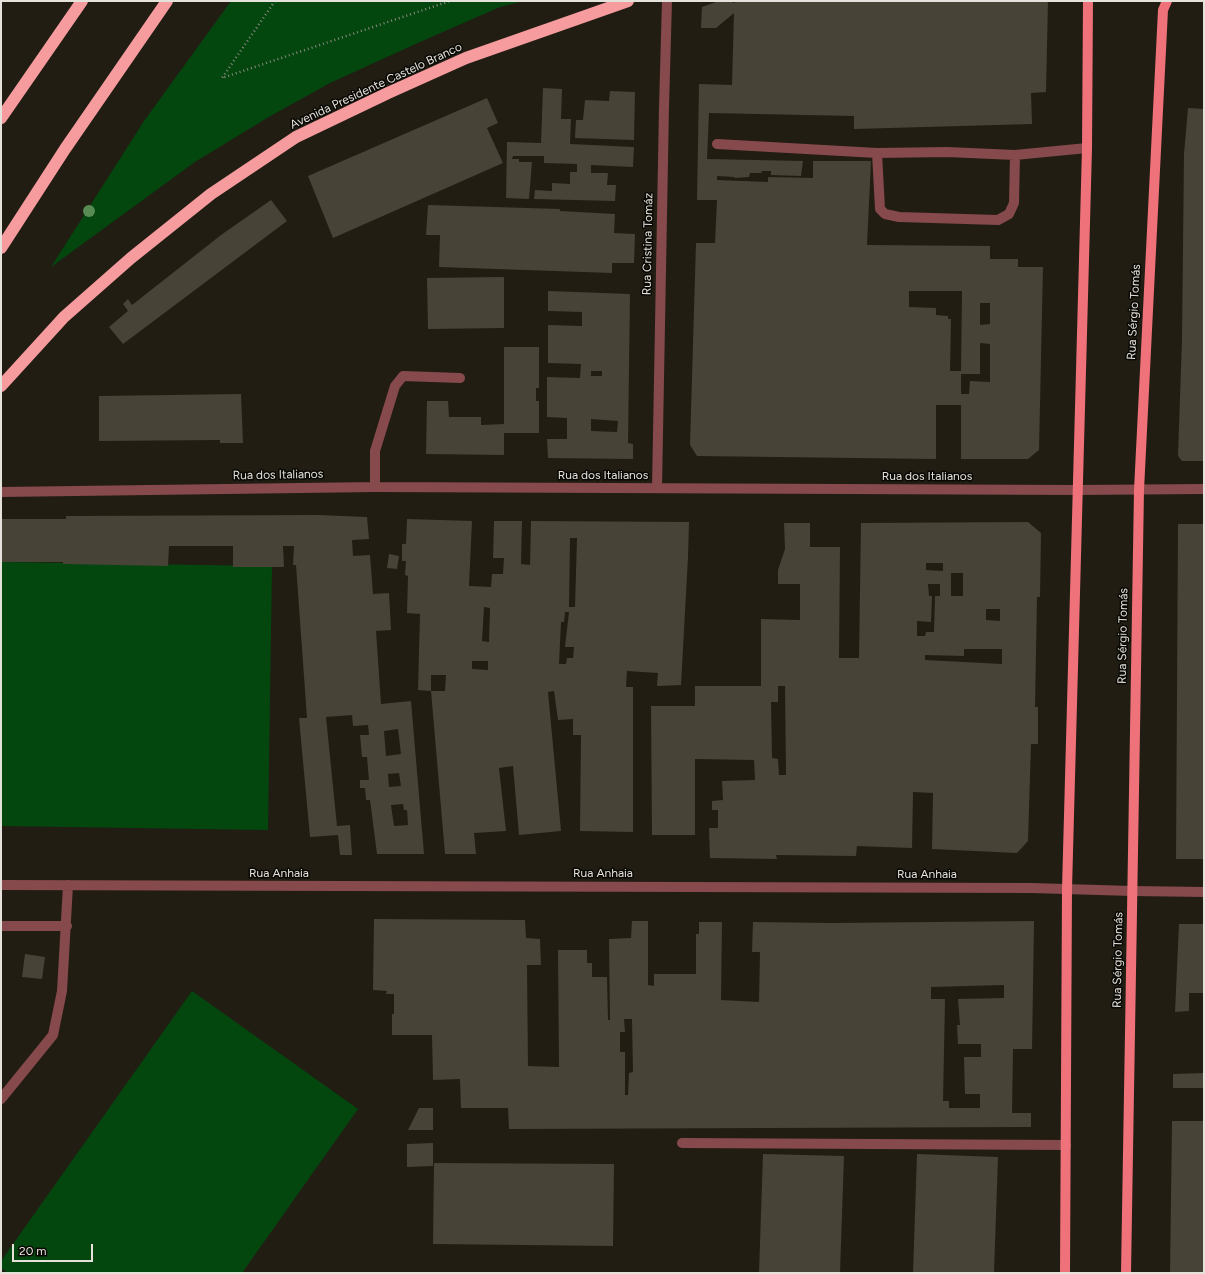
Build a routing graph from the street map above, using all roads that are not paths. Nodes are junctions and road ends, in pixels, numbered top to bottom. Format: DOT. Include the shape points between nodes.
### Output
graph roads {
  1 [pos="82,1"];
  2 [pos="167,1"];
  3 [pos="628,1"];
  4 [pos="667,1"];
  5 [pos="1088,1"];
  6 [pos="1163,4"];
  7 [pos="1,118"];
  8 [pos="717,144"];
  9 [pos="1087,148"];
  10 [pos="876,152"];
  11 [pos="1015,155"];
  12 [pos="1,248"];
  13 [pos="460,378"];
  14 [pos="1,386"];
  15 [pos="375,486"];
  16 [pos="657,488"];
  17 [pos="1204,489"];
  18 [pos="1077,490"];
  19 [pos="1139,490"];
  20 [pos="1,492"];
  21 [pos="1,885"];
  22 [pos="68,885"];
  23 [pos="1066,889"];
  24 [pos="1132,891"];
  25 [pos="1204,892"];
  26 [pos="1,926"];
  27 [pos="66,926"];
  28 [pos="1,1099"];
  29 [pos="682,1143"];
  30 [pos="1066,1145"];
  31 [pos="1065,1273"];
  32 [pos="1126,1273"];
  1 -- 7 [label="highway"];
  2 -- 12 [label="highway" via="65,149"];
  3 -- 14 [label="highway, Avenida Presidente Castelo Branco" via="466,58 296,137 211,194 131,258 64,317"];
  4 -- 16 [label="street, Rua Cristina Tomáz"];
  5 -- 9 [label="main road"];
  6 -- 19 [label="main road, Rua Sérgio Tomás"];
  8 -- 10 [label="street"];
  9 -- 11 [label="street"];
  9 -- 18 [label="main road"];
  10 -- 11 [label="street"];
  10 -- 11 [label="street" via="880,208 885,214 899,217 998,220 1009,214 1014,203"];
  13 -- 15 [label="street" via="403,376 395,386 375,451"];
  15 -- 16 [label="street, Rua dos Italianos"];
  15 -- 20 [label="street, Rua dos Italianos"];
  16 -- 18 [label="street, Rua dos Italianos"];
  17 -- 19 [label="street, Rua dos Italianos"];
  18 -- 19 [label="street, Rua dos Italianos"];
  18 -- 23 [label="main road"];
  19 -- 24 [label="main road, Rua Sérgio Tomás"];
  21 -- 22 [label="street, Rua Anhaia"];
  22 -- 23 [label="street, Rua Anhaia"];
  22 -- 27 [label="street"];
  23 -- 24 [label="street, Rua Anhaia"];
  23 -- 30 [label="main road"];
  24 -- 25 [label="street, Rua Anhaia"];
  24 -- 32 [label="main road, Rua Sérgio Tomás"];
  26 -- 27 [label="street"];
  27 -- 28 [label="street" via="62,991 52,1035"];
  29 -- 30 [label="street"];
  30 -- 31 [label="main road"];
}
